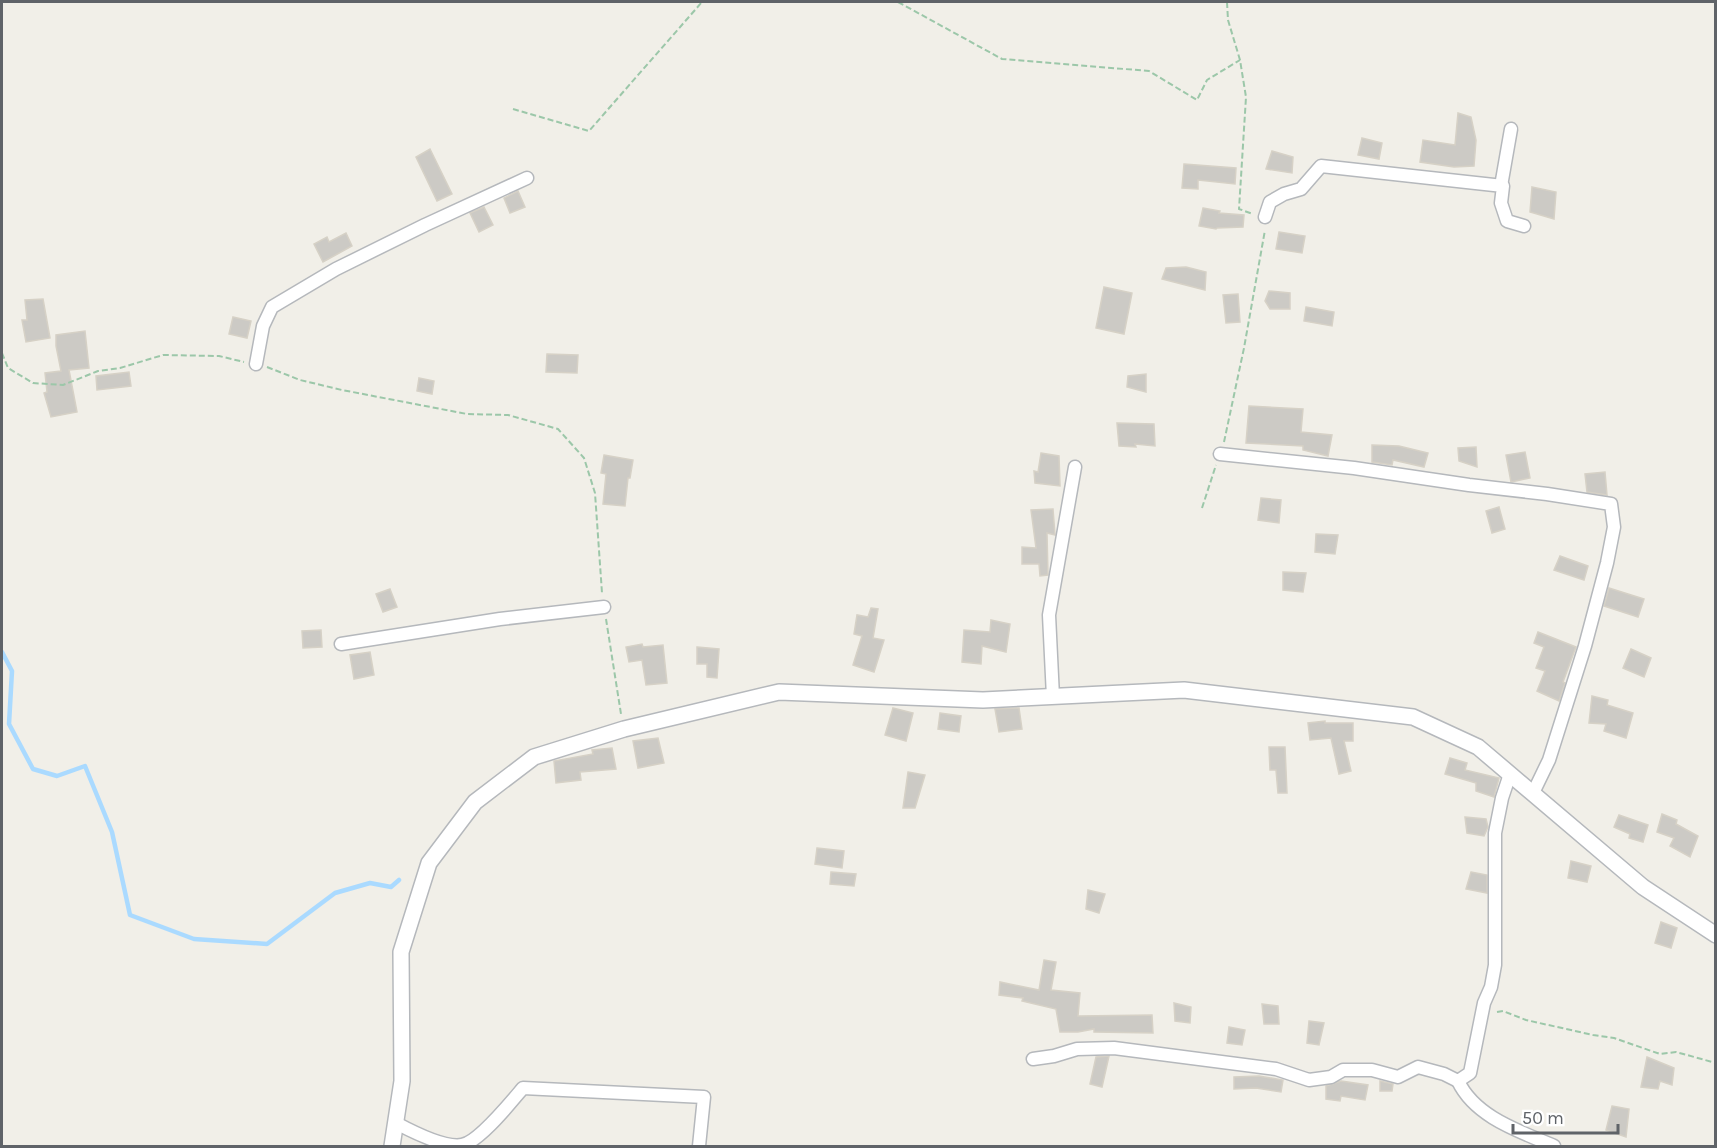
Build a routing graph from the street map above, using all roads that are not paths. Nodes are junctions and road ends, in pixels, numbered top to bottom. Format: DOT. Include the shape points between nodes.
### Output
graph roads {
  1 [pos="1511,129"];
  2 [pos="527,178"];
  3 [pos="1502,186"];
  4 [pos="1265,217"];
  5 [pos="1524,226"];
  6 [pos="256,364"];
  7 [pos="1220,454"];
  8 [pos="1075,467"];
  9 [pos="604,607"];
  10 [pos="341,644"];
  11 [pos="1053,696"];
  12 [pos="1510,774"];
  13 [pos="1533,793"];
  14 [pos="1716,935"];
  15 [pos="1033,1059"];
  16 [pos="1458,1081"];
  17 [pos="396,1123"];
  18 [pos="392,1146"];
  19 [pos="699,1146"];
  20 [pos="1554,1146"];
  1 -- 3 [label="street"];
  2 -- 6 [label="street" via="336,269 272,307 263,326"];
  3 -- 4 [label="street" via="1321,166 1301,189 1270,202"];
  3 -- 5 [label="street" via="1501,203 1507,221"];
  7 -- 13 [label="street" via="1344,466 1611,504 1614,527 1585,646 1549,760"];
  8 -- 11 [label="street" via="1049,615"];
  9 -- 10 [label="street"];
  11 -- 12 [label="street" via="1184,690 1413,717 1478,747"];
  11 -- 17 [label="street" via="982,700 779,692 624,729 534,757 475,802 429,863 401,952 402,1081"];
  12 -- 13 [label="street"];
  12 -- 16 [label="street" via="1495,833 1495,965 1470,1073"];
  13 -- 14 [label="street" via="1643,886"];
  15 -- 16 [label="street" via="1077,1049 1114,1048 1276,1069 1308,1080 1331,1077 1343,1070 1372,1070 1398,1077 1419,1067"];
  16 -- 20 [label="street" via="1465,1096 1502,1124"];
  17 -- 18 [label="street"];
  17 -- 19 [label="street" via="432,1141 462,1145 482,1133 523,1089 704,1097"];
}
